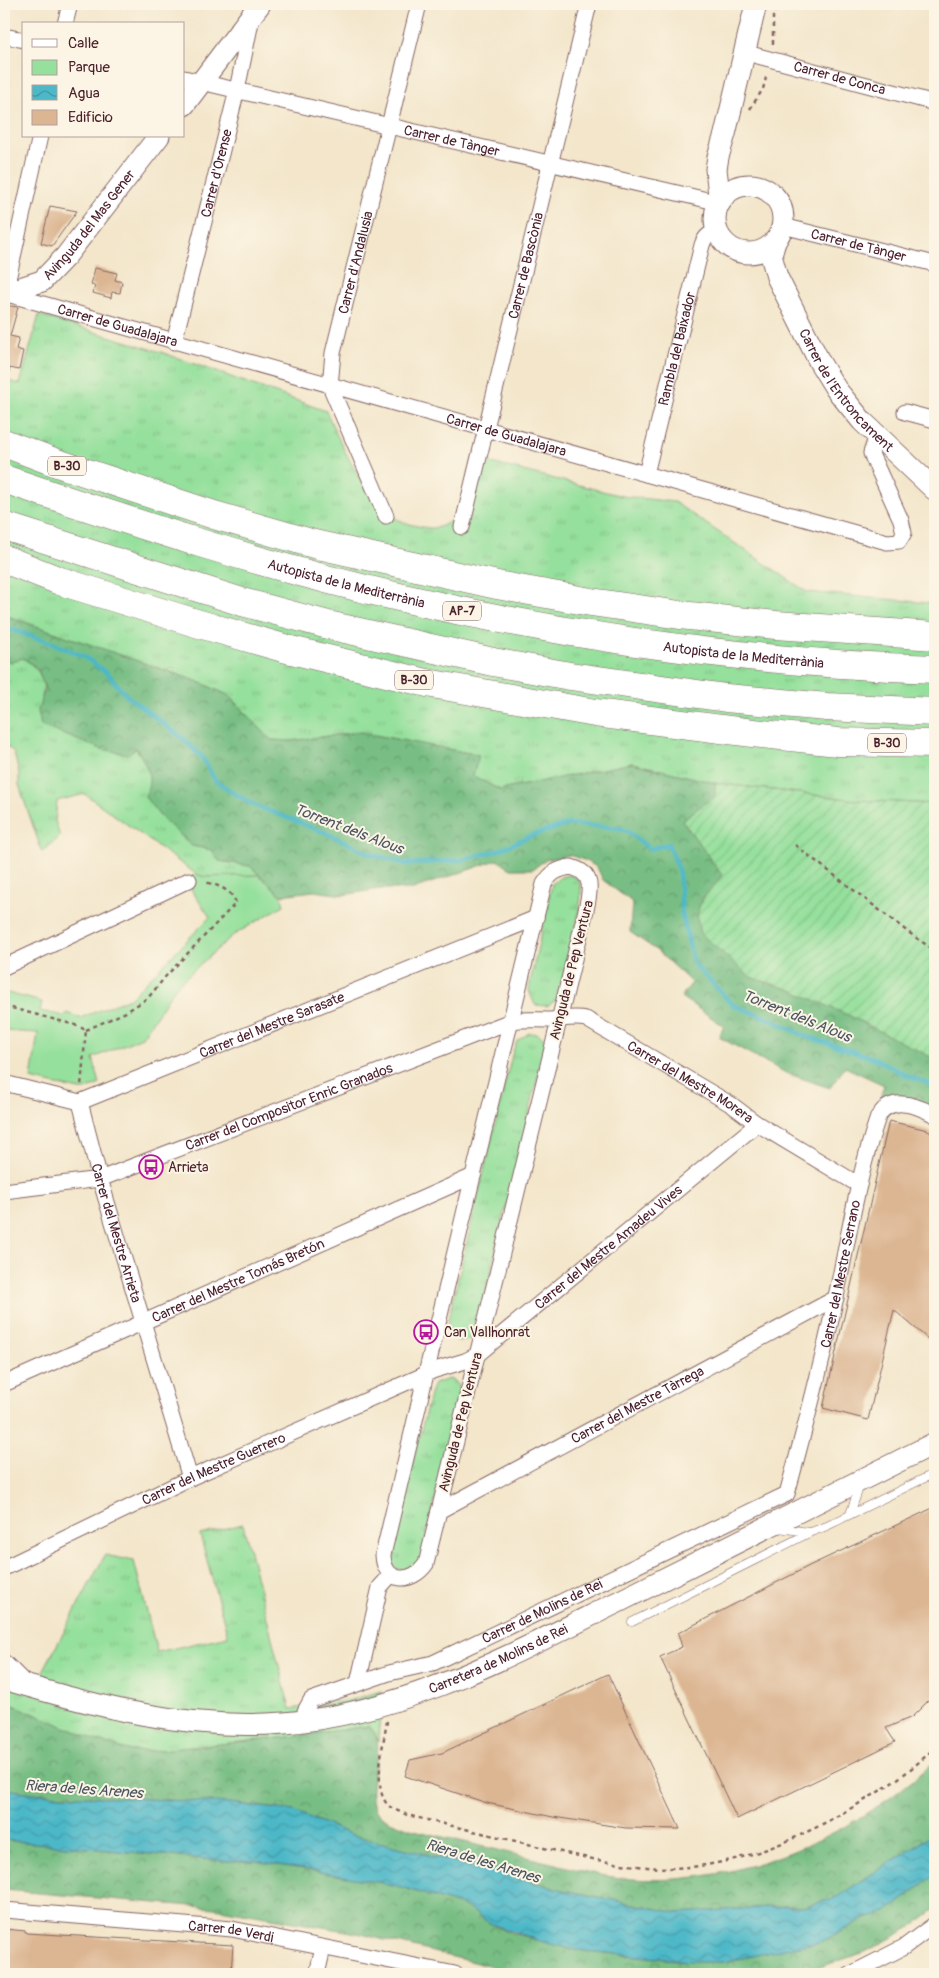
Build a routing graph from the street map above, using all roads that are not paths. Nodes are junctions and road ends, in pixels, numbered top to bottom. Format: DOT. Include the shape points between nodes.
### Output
graph roads {
  1 [pos="70,4"];
  2 [pos="419,4"];
  3 [pos="589,4"];
  4 [pos="756,4"];
  5 [pos="256,6"];
  6 [pos="66,22"];
  7 [pos="4,36"];
  8 [pos="22,40"];
  9 [pos="743,52"];
  10 [pos="193,80"];
  11 [pos="237,90"];
  12 [pos="185,102"];
  13 [pos="935,103"];
  14 [pos="390,126"];
  15 [pos="726,134"];
  16 [pos="40,138"];
  17 [pos="157,138"];
  18 [pos="550,164"];
  19 [pos="745,186"];
  20 [pos="720,203"];
  21 [pos="718,233"];
  22 [pos="778,236"];
  23 [pos="743,253"];
  24 [pos="935,264"];
  25 [pos="777,277"];
  26 [pos="4,293"];
  27 [pos="174,342"];
  28 [pos="330,386"];
  29 [pos="905,412"];
  30 [pos="935,420"];
  31 [pos="487,430"];
  32 [pos="4,432"];
  33 [pos="877,435"];
  34 [pos="4,443"];
  35 [pos="646,474"];
  36 [pos="4,479"];
  37 [pos="131,487"];
  38 [pos="935,490"];
  39 [pos="386,516"];
  40 [pos="4,526"];
  41 [pos="462,527"];
  42 [pos="4,559"];
  43 [pos="4,568"];
  44 [pos="60,581"];
  45 [pos="935,636"];
  46 [pos="935,669"];
  47 [pos="935,712"];
  48 [pos="935,744"];
  49 [pos="189,880"];
  50 [pos="536,918"];
  51 [pos="4,966"];
  52 [pos="559,1019"];
  53 [pos="511,1021"];
  54 [pos="4,1083"];
  55 [pos="80,1102"];
  56 [pos="935,1114"];
  57 [pos="756,1123"];
  58 [pos="473,1176"];
  59 [pos="100,1179"];
  60 [pos="859,1185"];
  61 [pos="4,1191"];
  62 [pos="836,1298"];
  63 [pos="143,1322"];
  64 [pos="477,1354"];
  65 [pos="426,1375"];
  66 [pos="4,1384"];
  67 [pos="935,1443"];
  68 [pos="935,1473"];
  69 [pos="190,1478"];
  70 [pos="861,1480"];
  71 [pos="787,1494"];
  72 [pos="438,1511"];
  73 [pos="850,1514"];
  74 [pos="771,1526"];
  75 [pos="811,1532"];
  76 [pos="4,1568"];
  77 [pos="390,1576"];
  78 [pos="632,1622"];
  79 [pos="4,1662"];
  80 [pos="4,1679"];
  81 [pos="358,1683"];
  82 [pos="26,1685"];
  83 [pos="304,1721"];
  84 [pos="4,1910"];
  85 [pos="935,1924"];
  86 [pos="323,1948"];
  87 [pos="317,1974"];
  88 [pos="455,1974"];
  89 [pos="851,1974"];
  1 -- 6 [label="street"];
  2 -- 14 [label="street, Carrer d'Andalusia"];
  3 -- 18 [label="street, Carrer de Bascònia"];
  4 -- 9 [label="street"];
  5 -- 10 [label="street"];
  5 -- 11 [label="street, Carrer d'Orense"];
  7 -- 8 [label="street"];
  9 -- 13 [label="street, Carrer de Conca"];
  9 -- 15 [label="street"];
  10 -- 11 [label="street, Carrer de Tànger"];
  10 -- 12 [label="street"];
  11 -- 14 [label="street, Carrer de Tànger"];
  11 -- 27 [label="street, Carrer d'Orense"];
  14 -- 18 [label="street, Carrer de Tànger"];
  14 -- 28 [label="street, Carrer d'Andalusia" via="334,353"];
  15 -- 19 [label="street" via="731,168"];
  15 -- 20 [label="street" via="716,170"];
  16 -- 26 [label="street"];
  17 -- 26 [label="street, Avinguda del Mas Gener" via="66,256 42,281"];
  18 -- 20 [label="street, Carrer de Tànger"];
  18 -- 31 [label="street, Carrer de Bascònia"];
  19 -- 20 [label="street" via="727,194"];
  19 -- 22 [label="street" via="766,190 775,198 782,214"];
  20 -- 21 [label="street" via="716,216"];
  21 -- 23 [label="street" via="725,243"];
  21 -- 35 [label="street, Rambla del Baixador" via="704,238"];
  22 -- 23 [label="street" via="768,248"];
  22 -- 24 [label="street, Carrer de Tànger" via="791,228"];
  22 -- 25 [label="street, Carrer de l'Entroncament" via="771,254"];
  23 -- 25 [label="street, Carrer de l'Entroncament" via="758,258"];
  25 -- 33 [label="street, Carrer de l'Entroncament" via="836,389"];
  26 -- 27 [label="street, Carrer de Guadalajara"];
  27 -- 28 [label="street, Carrer de Guadalajara"];
  28 -- 31 [label="street, Carrer de Guadalajara"];
  28 -- 39 [label="street"];
  29 -- 30 [label="street"];
  31 -- 35 [label="street, Carrer de Guadalajara"];
  31 -- 41 [label="street, Carrer de Bascònia"];
  32 -- 37 [label="highway"];
  33 -- 35 [label="street, Carrer de Guadalajara" via="872,456 900,520 904,533 899,541 886,542"];
  33 -- 38 [label="street, Carrer de l'Entroncament"];
  34 -- 37 [label="highway, B-30"];
  36 -- 46 [label="highway, Autopista de la Mediterrània / AP-7" via="165,534 286,568 489,617 615,640 715,653 866,667"];
  37 -- 45 [label="highway, B-30" via="314,544 497,585 680,615"];
  40 -- 47 [label="highway" via="242,602 332,626 494,662 726,698"];
  42 -- 44 [label="highway, B-30"];
  43 -- 44 [label="highway"];
  44 -- 48 [label="highway, B-30" via="196,624 427,683 595,713 753,733 838,742"];
  49 -- 51 [label="street"];
  50 -- 52 [label="street, Avinguda de Pep Ventura" via="544,884 550,875 559,869 571,868 586,876 590,892"];
  50 -- 53 [label="street, Avinguda de Pep Ventura"];
  50 -- 55 [label="street, Carrer del Mestre Sarasate"];
  52 -- 53 [label="street, Carrer del Mestre Morera"];
  52 -- 57 [label="street, Carrer del Mestre Morera" via="586,1019 732,1105"];
  52 -- 64 [label="street, Avinguda de Pep Ventura"];
  53 -- 58 [label="street, Avinguda de Pep Ventura"];
  53 -- 59 [label="street, Carrer del Compositor Enric Granados"];
  54 -- 55 [label="street"];
  55 -- 59 [label="street, Carrer del Mestre Arrieta"];
  56 -- 60 [label="street, Carrer del Mestre Serrano" via="902,1104 885,1108 878,1117"];
  57 -- 60 [label="street, Carrer del Mestre Morera"];
  57 -- 64 [label="street, Carrer del Mestre Amadeu Vives"];
  58 -- 63 [label="street, Carrer del Mestre Tomás Bretón"];
  58 -- 65 [label="street, Avinguda de Pep Ventura"];
  59 -- 61 [label="street, Carrer del Compositor Enric Granados"];
  59 -- 63 [label="street, Carrer del Mestre Arrieta"];
  60 -- 62 [label="street, Carrer del Mestre Serrano"];
  62 -- 71 [label="street, Carrer del Mestre Serrano"];
  62 -- 72 [label="street, Carrer del Mestre Tàrrega"];
  63 -- 66 [label="street, Carrer del Mestre Tomás Bretón"];
  63 -- 69 [label="street, Carrer del Mestre Arrieta"];
  64 -- 65 [label="street, Carrer del Mestre Amadeu Vives"];
  64 -- 72 [label="street, Avinguda de Pep Ventura"];
  65 -- 69 [label="street, Carrer del Mestre Guerrero"];
  65 -- 77 [label="street, Avinguda de Pep Ventura" via="383,1555"];
  67 -- 70 [label="street, Carretera de Molins de Rei"];
  68 -- 73 [label="lane"];
  69 -- 76 [label="street, Carrer del Mestre Guerrero"];
  70 -- 73 [label="lane"];
  70 -- 74 [label="street, Carretera de Molins de Rei"];
  71 -- 81 [label="street, Carrer de Molins de Rei" via="433,1663"];
  72 -- 77 [label="street, Avinguda de Pep Ventura" via="426,1564 408,1577"];
  73 -- 75 [label="lane"];
  74 -- 75 [label="lane"];
  74 -- 83 [label="street, Carretera de Molins de Rei" via="493,1663 434,1688 390,1703"];
  75 -- 78 [label="lane"];
  77 -- 81 [label="street" via="380,1587"];
  79 -- 82 [label="street"];
  80 -- 82 [label="street, Carretera de Molins de Rei"];
  81 -- 83 [label="street, Carrer de Molins de Rei" via="311,1700"];
  82 -- 83 [label="street, Carretera de Molins de Rei" via="110,1708 169,1718 238,1725"];
  84 -- 86 [label="street, Carrer de Verdi" via="232,1929"];
  85 -- 89 [label="street" via="904,1947"];
  86 -- 87 [label="street"];
  86 -- 88 [label="street, Carrer de Verdi"];
}
